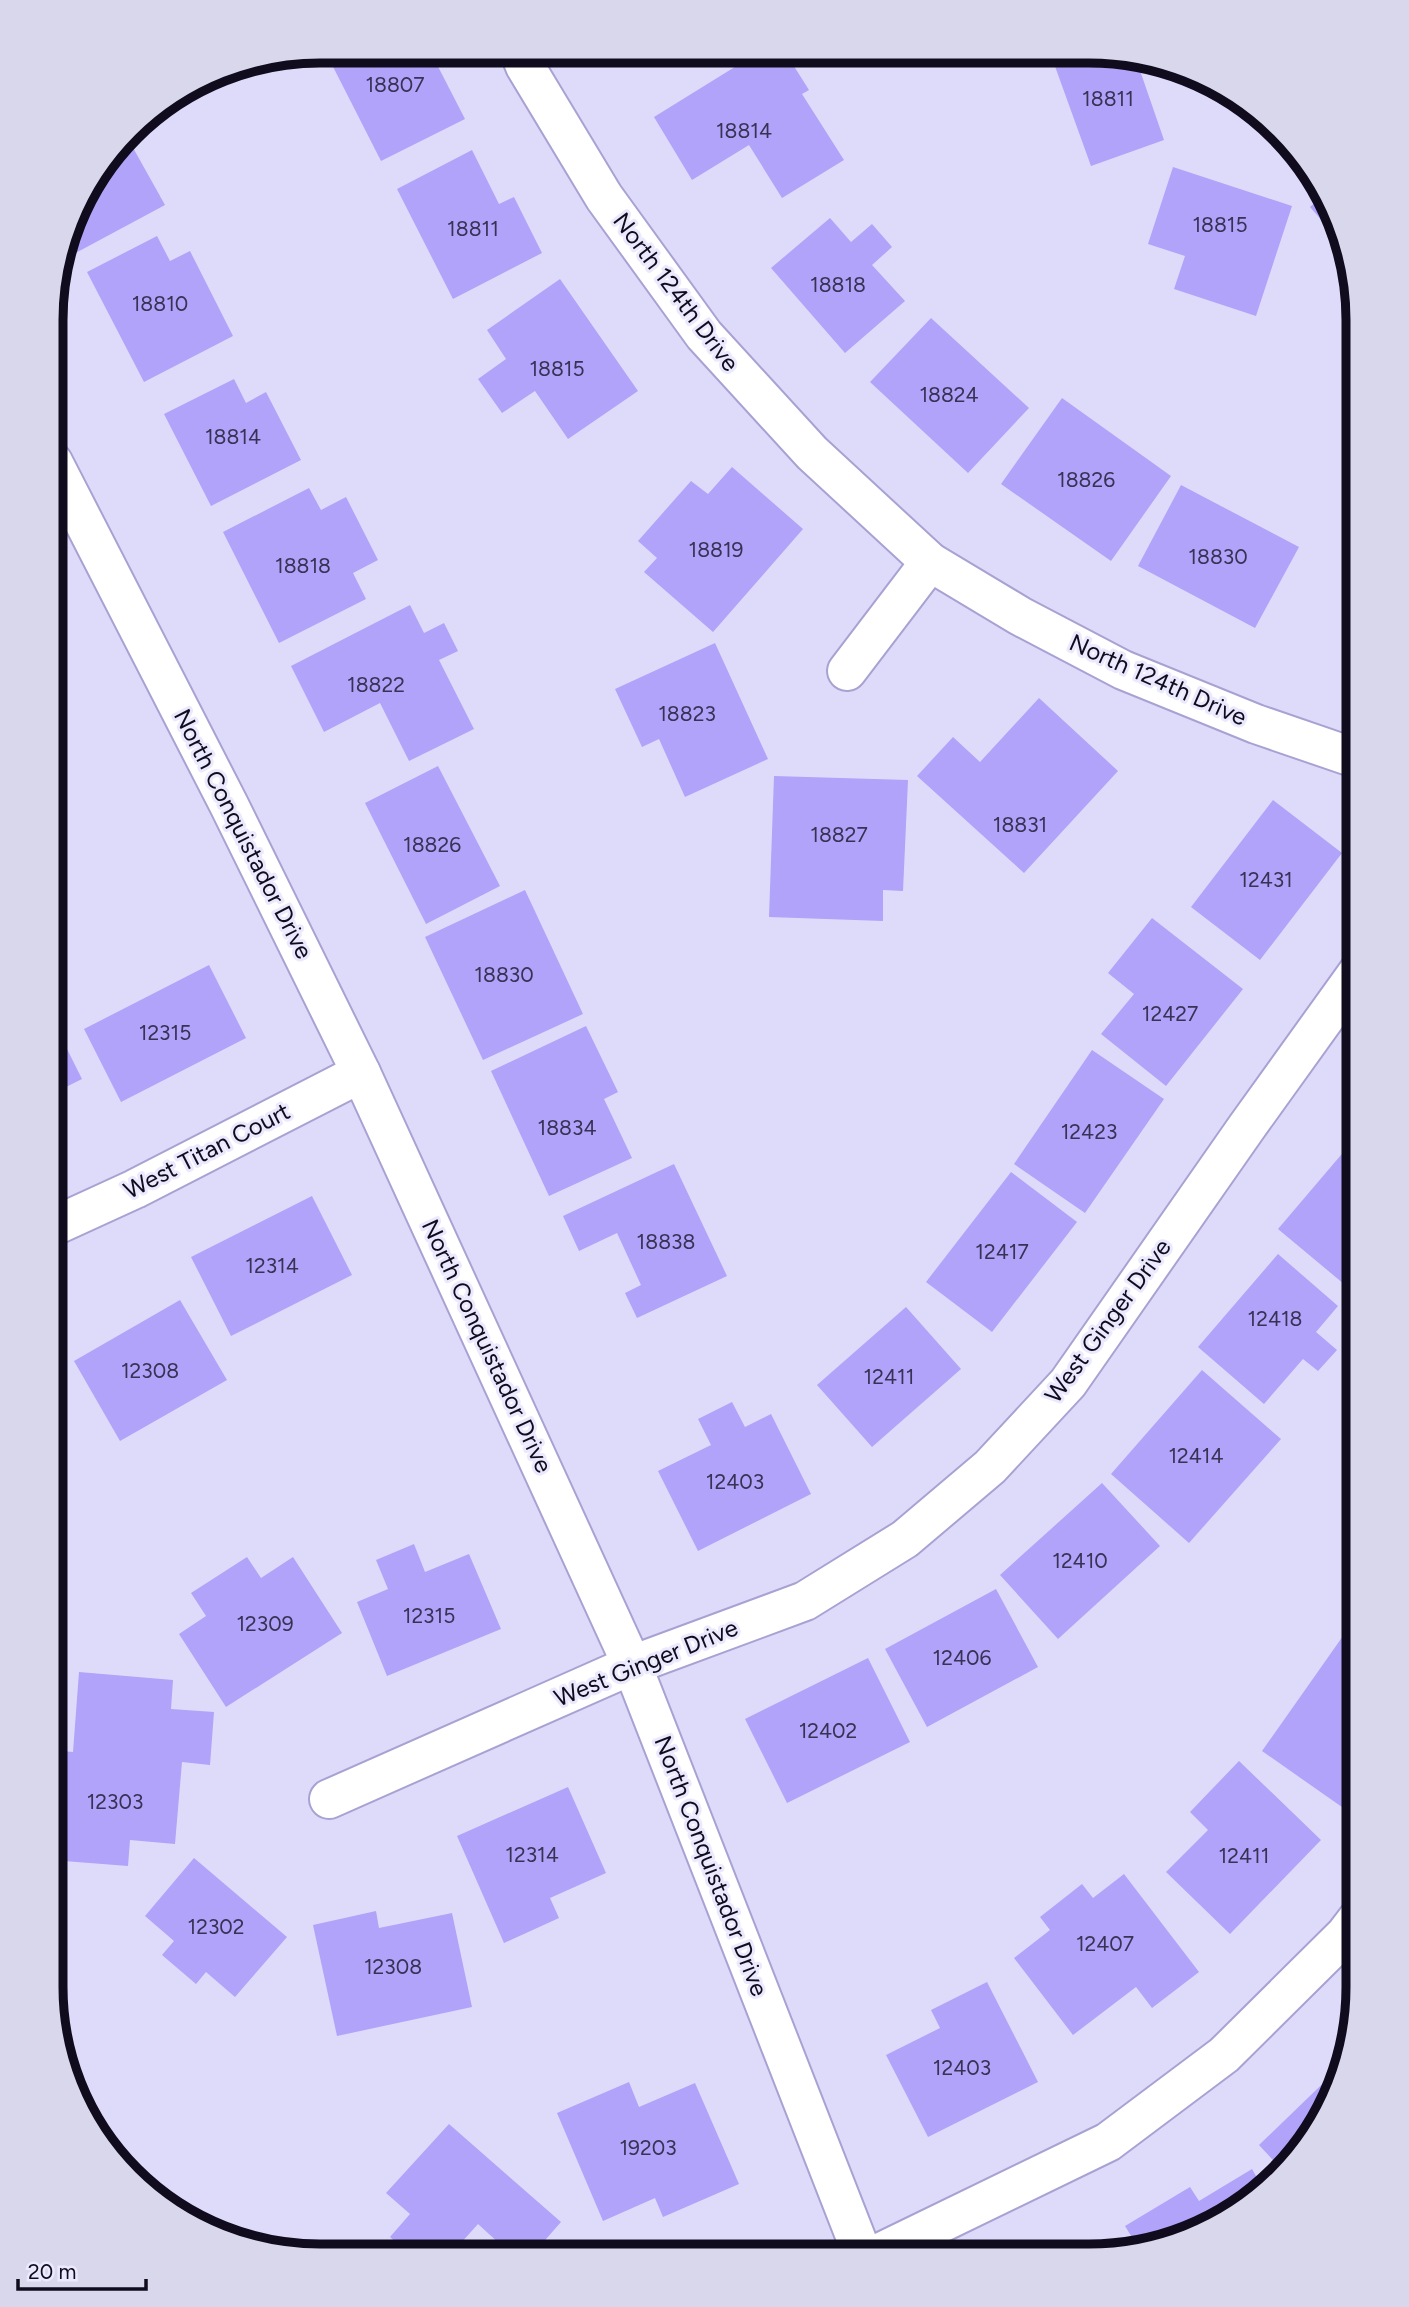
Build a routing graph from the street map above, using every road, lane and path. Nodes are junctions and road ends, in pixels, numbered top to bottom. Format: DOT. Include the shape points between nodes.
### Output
graph roads {
  1 [pos="524,63"];
  2 [pos="63,506"];
  3 [pos="930,562"];
  4 [pos="847,671"];
  5 [pos="1346,756"];
  6 [pos="1346,989"];
  7 [pos="362,1073"];
  8 [pos="63,1222"];
  9 [pos="632,1665"];
  10 [pos="329,1799"];
  11 [pos="1346,1934"];
  12 [pos="858,2244"];
  13 [pos="898,2244"];
  1 -- 3 [label="street, North 124th Drive" via="604,197 704,335 812,453"];
  2 -- 7 [label="street, North Conquistador Drive" via="229,805"];
  3 -- 4 [label="street"];
  3 -- 5 [label="street, North 124th Drive" via="1123,670"];
  6 -- 9 [label="street, West Ginger Drive" via="1068,1383 990,1466 905,1539 805,1601"];
  7 -- 8 [label="street, West Titan Court"];
  7 -- 9 [label="street, North Conquistador Drive"];
  9 -- 10 [label="street, West Ginger Drive"];
  9 -- 12 [label="street, North Conquistador Drive"];
  11 -- 13 [label="street" via="1224,2055 1108,2142"];
}
